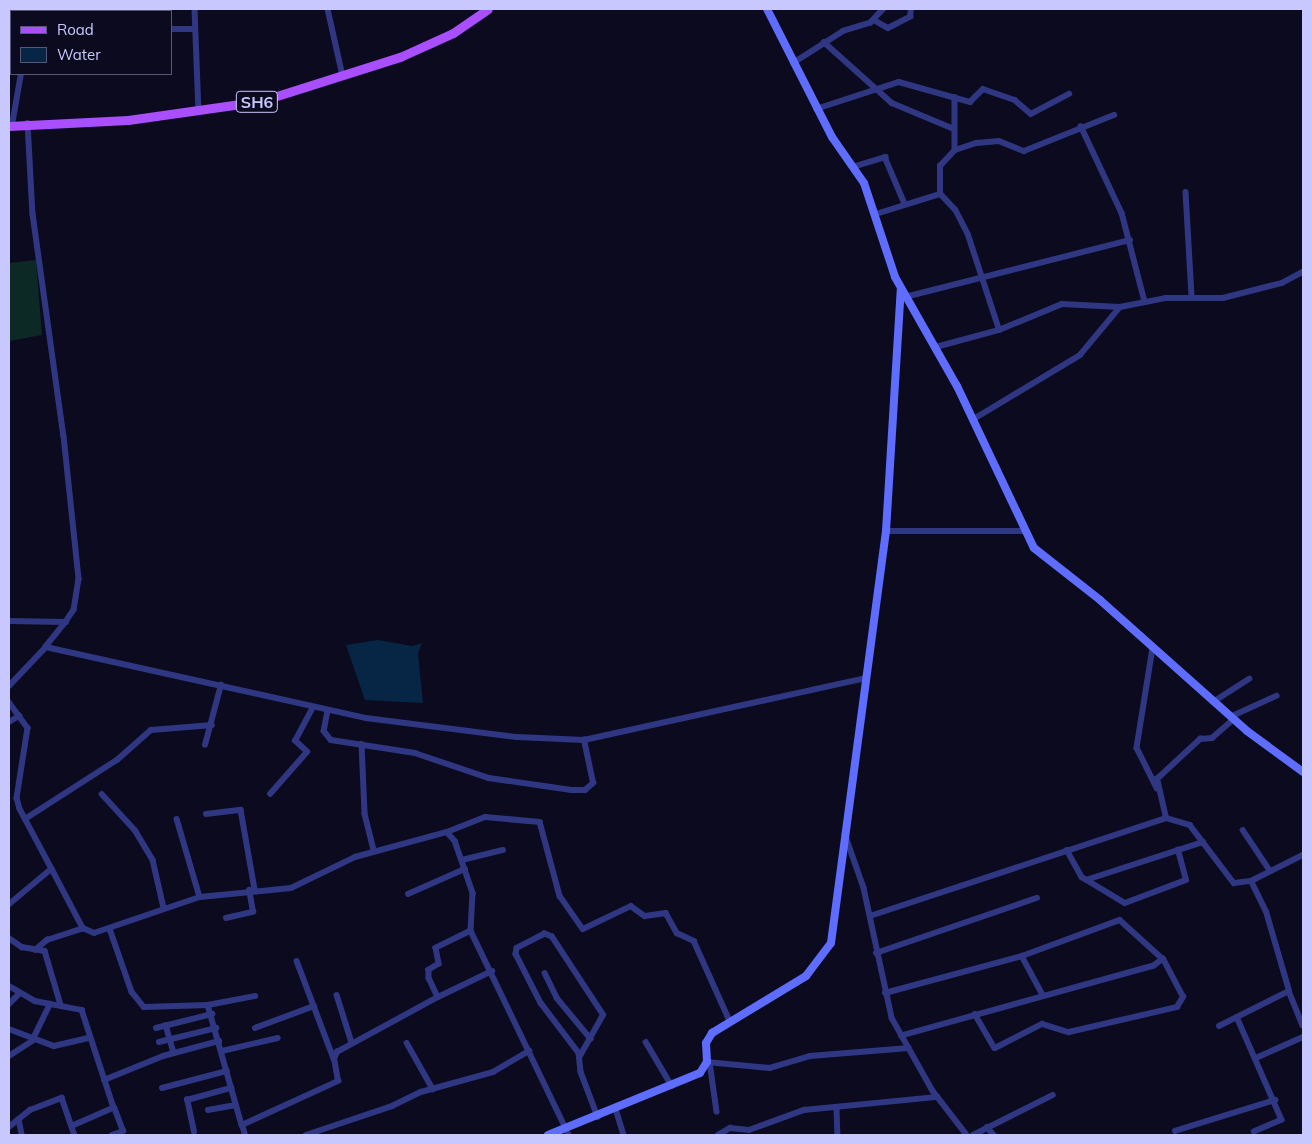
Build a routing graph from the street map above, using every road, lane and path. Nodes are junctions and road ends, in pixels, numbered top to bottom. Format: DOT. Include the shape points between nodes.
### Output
graph roads {
  1 [pos="195,9"];
  2 [pos="328,9"];
  3 [pos="488,9"];
  4 [pos="767,9"];
  5 [pos="883,9"];
  6 [pos="911,9"];
  7 [pos="874,20"];
  8 [pos="172,29"];
  9 [pos="195,29"];
  10 [pos="824,42"];
  11 [pos="793,63"];
  12 [pos="21,75"];
  13 [pos="344,78"];
  14 [pos="877,92"];
  15 [pos="1069,94"];
  16 [pos="955,96"];
  17 [pos="816,109"];
  18 [pos="9,112"];
  19 [pos="198,112"];
  20 [pos="1114,114"];
  21 [pos="28,123"];
  22 [pos="11,124"];
  23 [pos="1081,126"];
  24 [pos="952,128"];
  25 [pos="956,150"];
  26 [pos="854,167"];
  27 [pos="1186,192"];
  28 [pos="940,194"];
  29 [pos="905,204"];
  30 [pos="876,214"];
  31 [pos="1130,240"];
  32 [pos="1303,272"];
  33 [pos="982,277"];
  34 [pos="900,289"];
  35 [pos="905,297"];
  36 [pos="1192,297"];
  37 [pos="1145,302"];
  38 [pos="1120,307"];
  39 [pos="998,330"];
  40 [pos="936,347"];
  41 [pos="972,420"];
  42 [pos="886,531"];
  43 [pos="1024,531"];
  44 [pos="9,621"];
  45 [pos="66,622"];
  46 [pos="46,647"];
  47 [pos="1153,648"];
  48 [pos="866,678"];
  49 [pos="1249,679"];
  50 [pos="221,684"];
  51 [pos="9,686"];
  52 [pos="1276,696"];
  53 [pos="9,702"];
  54 [pos="1213,702"];
  55 [pos="313,707"];
  56 [pos="328,711"];
  57 [pos="19,716"];
  58 [pos="1232,718"];
  59 [pos="9,722"];
  60 [pos="212,724"];
  61 [pos="584,740"];
  62 [pos="362,744"];
  63 [pos="205,745"];
  64 [pos="1303,772"];
  65 [pos="1157,788"];
  66 [pos="102,794"];
  67 [pos="270,794"];
  68 [pos="206,814"];
  69 [pos="1166,818"];
  70 [pos="25,819"];
  71 [pos="177,819"];
  72 [pos="1243,830"];
  73 [pos="447,832"];
  74 [pos="845,834"];
  75 [pos="1203,842"];
  76 [pos="503,850"];
  77 [pos="1067,850"];
  78 [pos="1178,850"];
  79 [pos="374,851"];
  80 [pos="1303,855"];
  81 [pos="462,860"];
  82 [pos="52,869"];
  83 [pos="465,869"];
  84 [pos="1269,869"];
  85 [pos="1086,880"];
  86 [pos="1251,881"];
  87 [pos="252,889"];
  88 [pos="408,894"];
  89 [pos="200,897"];
  90 [pos="1037,898"];
  91 [pos="9,905"];
  92 [pos="164,908"];
  93 [pos="870,916"];
  94 [pos="226,918"];
  95 [pos="83,928"];
  96 [pos="110,930"];
  97 [pos="471,931"];
  98 [pos="9,938"];
  99 [pos="36,950"];
  100 [pos="876,953"];
  101 [pos="1022,956"];
  102 [pos="1163,959"];
  103 [pos="297,961"];
  104 [pos="492,971"];
  105 [pos="545,973"];
  106 [pos="9,986"];
  107 [pos="1289,991"];
  108 [pos="19,994"];
  109 [pos="885,994"];
  110 [pos="337,995"];
  111 [pos="1043,995"];
  112 [pos="255,996"];
  113 [pos="438,997"];
  114 [pos="9,1004"];
  115 [pos="50,1004"];
  116 [pos="61,1005"];
  117 [pos="208,1005"];
  118 [pos="314,1006"];
  119 [pos="212,1014"];
  120 [pos="975,1014"];
  121 [pos="1237,1017"];
  122 [pos="730,1021"];
  123 [pos="166,1025"];
  124 [pos="1303,1025"];
  125 [pos="1220,1026"];
  126 [pos="156,1028"];
  127 [pos="216,1028"];
  128 [pos="255,1028"];
  129 [pos="9,1029"];
  130 [pos="902,1036"];
  131 [pos="1303,1037"];
  132 [pos="89,1038"];
  133 [pos="278,1038"];
  134 [pos="170,1039"];
  135 [pos="591,1039"];
  136 [pos="220,1041"];
  137 [pos="32,1042"];
  138 [pos="159,1042"];
  139 [pos="646,1042"];
  140 [pos="352,1043"];
  141 [pos="407,1043"];
  142 [pos="909,1048"];
  143 [pos="222,1051"];
  144 [pos="529,1051"];
  145 [pos="174,1053"];
  146 [pos="9,1056"];
  147 [pos="580,1056"];
  148 [pos="1256,1058"];
  149 [pos="334,1059"];
  150 [pos="709,1062"];
  151 [pos="227,1071"];
  152 [pos="104,1080"];
  153 [pos="672,1086"];
  154 [pos="162,1088"];
  155 [pos="232,1088"];
  156 [pos="432,1089"];
  157 [pos="1052,1095"];
  158 [pos="938,1097"];
  159 [pos="1275,1100"];
  160 [pos="236,1105"];
  161 [pos="114,1108"];
  162 [pos="837,1108"];
  163 [pos="616,1109"];
  164 [pos="208,1110"];
  165 [pos="717,1112"];
  166 [pos="598,1117"];
  167 [pos="19,1118"];
  168 [pos="242,1125"];
  169 [pos="73,1126"];
  170 [pos="9,1127"];
  171 [pos="734,1127"];
  172 [pos="987,1127"];
  173 [pos="1175,1131"];
  174 [pos="194,1132"];
  175 [pos="569,1132"];
  176 [pos="1254,1132"];
  177 [pos="22,1135"];
  178 [pos="75,1135"];
  179 [pos="112,1135"];
  180 [pos="245,1135"];
  181 [pos="306,1135"];
  182 [pos="548,1135"];
  183 [pos="624,1135"];
  184 [pos="718,1135"];
  185 [pos="741,1135"];
  186 [pos="838,1135"];
  187 [pos="968,1135"];
  188 [pos="973,1135"];
  189 [pos="994,1135"];
  1 -- 9 [label="street"];
  2 -- 13 [label="street"];
  3 -- 13 [label="main road, SH6" via="430,45"];
  4 -- 11 [label="street"];
  5 -- 7 [label="street"];
  6 -- 7 [label="street" via="910,17 888,28"];
  7 -- 10 [label="street"];
  8 -- 9 [label="street"];
  9 -- 19 [label="street"];
  10 -- 11 [label="street"];
  10 -- 14 [label="street"];
  11 -- 17 [label="street"];
  12 -- 22 [label="street"];
  13 -- 19 [label="main road, SH6" via="262,101"];
  14 -- 16 [label="street" via="899,82"];
  14 -- 17 [label="street"];
  14 -- 24 [label="street" via="900,108"];
  15 -- 16 [label="street" via="1031,114 1015,100 983,89 970,102"];
  16 -- 24 [label="street"];
  17 -- 26 [label="street"];
  18 -- 22 [label="street"];
  19 -- 21 [label="main road, SH6" via="128,120"];
  20 -- 23 [label="street"];
  21 -- 22 [label="main road, SH6"];
  21 -- 45 [label="street" via="33,214 64,436 79,579 77,603"];
  23 -- 25 [label="street" via="1024,151 989,140"];
  23 -- 31 [label="street"];
  24 -- 25 [label="street"];
  25 -- 28 [label="street" via="938,171"];
  26 -- 29 [label="street" via="885,157"];
  26 -- 30 [label="street"];
  27 -- 36 [label="street"];
  28 -- 29 [label="street"];
  28 -- 33 [label="street" via="962,221"];
  29 -- 30 [label="street"];
  30 -- 34 [label="street"];
  31 -- 33 [label="street"];
  31 -- 37 [label="street"];
  32 -- 36 [label="street" via="1282,283 1224,298"];
  33 -- 35 [label="street"];
  33 -- 39 [label="street"];
  34 -- 35 [label="street"];
  34 -- 42 [label="street"];
  35 -- 40 [label="street"];
  36 -- 37 [label="street"];
  37 -- 38 [label="street"];
  38 -- 39 [label="street" via="1062,304"];
  38 -- 41 [label="street" via="1080,355"];
  39 -- 40 [label="street"];
  40 -- 41 [label="street"];
  41 -- 43 [label="street"];
  42 -- 43 [label="street"];
  42 -- 48 [label="street"];
  43 -- 47 [label="street" via="1045,560 1100,600"];
  44 -- 45 [label="street"];
  45 -- 46 [label="street"];
  46 -- 50 [label="street"];
  46 -- 51 [label="street"];
  47 -- 54 [label="street"];
  47 -- 65 [label="street" via="1137,748"];
  48 -- 61 [label="street"];
  48 -- 74 [label="street"];
  49 -- 54 [label="street"];
  50 -- 55 [label="street"];
  50 -- 60 [label="street"];
  52 -- 58 [label="street"];
  53 -- 57 [label="street"];
  54 -- 58 [label="street"];
  55 -- 56 [label="street"];
  55 -- 67 [label="street" via="295,741 307,752"];
  56 -- 61 [label="street" via="470,732"];
  56 -- 62 [label="street" via="327,738"];
  57 -- 59 [label="street"];
  57 -- 70 [label="street" via="28,728 17,798"];
  58 -- 64 [label="street"];
  58 -- 65 [label="street" via="1212,738 1200,740 1163,772"];
  60 -- 63 [label="street"];
  60 -- 70 [label="street" via="151,730 117,760"];
  61 -- 62 [label="street" via="594,782 578,790 489,778 414,753"];
  62 -- 79 [label="street" via="365,814"];
  65 -- 69 [label="street"];
  66 -- 92 [label="street" via="135,830 153,860"];
  68 -- 87 [label="street" via="241,810"];
  69 -- 75 [label="street" via="1190,826"];
  69 -- 77 [label="street"];
  70 -- 82 [label="street"];
  71 -- 89 [label="street"];
  72 -- 84 [label="street"];
  73 -- 79 [label="street"];
  73 -- 81 [label="street"];
  73 -- 122 [label="street" via="484,817 540,822 560,896 583,929 631,906 645,916 666,913 677,933 694,941"];
  74 -- 93 [label="street" via="858,865"];
  74 -- 122 [label="street" via="830,943 806,976"];
  75 -- 78 [label="street"];
  75 -- 86 [label="street" via="1234,884"];
  76 -- 81 [label="street"];
  77 -- 85 [label="street"];
  77 -- 93 [label="street"];
  78 -- 85 [label="street"];
  78 -- 85 [label="street" via="1188,872 1186,880 1130,901 1122,903"];
  79 -- 87 [label="street" via="291,888"];
  80 -- 84 [label="street"];
  81 -- 83 [label="street"];
  82 -- 91 [label="street"];
  82 -- 95 [label="street"];
  83 -- 88 [label="street"];
  83 -- 97 [label="street" via="475,907"];
  84 -- 86 [label="street"];
  86 -- 107 [label="street" via="1266,912"];
  87 -- 89 [label="street"];
  87 -- 94 [label="street" via="253,912"];
  89 -- 92 [label="street"];
  90 -- 100 [label="street"];
  92 -- 96 [label="street"];
  93 -- 100 [label="street"];
  95 -- 96 [label="street" via="94,933"];
  95 -- 99 [label="street" via="46,940"];
  96 -- 117 [label="street" via="129,986 144,1007"];
  97 -- 104 [label="street"];
  97 -- 113 [label="street" via="436,948 439,964 428,974"];
  98 -- 99 [label="street"];
  99 -- 116 [label="street" via="48,955"];
  100 -- 109 [label="street"];
  101 -- 102 [label="street" via="1120,920"];
  101 -- 109 [label="street"];
  101 -- 111 [label="street"];
  102 -- 111 [label="street" via="1154,966"];
  102 -- 120 [label="street" via="1182,997 1177,1007 1069,1032 1042,1024 995,1048"];
  103 -- 118 [label="street"];
  104 -- 113 [label="street"];
  104 -- 144 [label="street"];
  105 -- 135 [label="street" via="557,998"];
  106 -- 108 [label="street"];
  107 -- 121 [label="street"];
  107 -- 124 [label="street"];
  108 -- 114 [label="street"];
  108 -- 115 [label="street"];
  109 -- 130 [label="street"];
  110 -- 140 [label="street"];
  111 -- 120 [label="street"];
  112 -- 117 [label="street"];
  113 -- 140 [label="street"];
  115 -- 116 [label="street"];
  115 -- 137 [label="street"];
  116 -- 132 [label="street" via="82,1010"];
  117 -- 119 [label="street"];
  118 -- 128 [label="street"];
  118 -- 149 [label="street"];
  119 -- 123 [label="street"];
  119 -- 127 [label="street"];
  120 -- 130 [label="street"];
  121 -- 125 [label="street"];
  121 -- 148 [label="street"];
  122 -- 150 [label="street" via="708,1037"];
  123 -- 126 [label="street"];
  123 -- 134 [label="street"];
  127 -- 134 [label="street"];
  127 -- 136 [label="street"];
  129 -- 137 [label="street"];
  130 -- 142 [label="street"];
  131 -- 148 [label="street"];
  132 -- 137 [label="street" via="59,1046"];
  132 -- 152 [label="street"];
  133 -- 143 [label="street"];
  134 -- 138 [label="street"];
  134 -- 145 [label="street"];
  135 -- 147 [label="street"];
  135 -- 147 [label="street" via="603,1014 552,937 544,934 517,948 541,1003"];
  136 -- 143 [label="street"];
  136 -- 145 [label="street"];
  137 -- 146 [label="street"];
  139 -- 153 [label="street"];
  140 -- 149 [label="street"];
  141 -- 156 [label="street"];
  142 -- 150 [label="street" via="810,1056 770,1068"];
  142 -- 158 [label="street"];
  143 -- 151 [label="street"];
  144 -- 156 [label="street" via="497,1071"];
  144 -- 175 [label="street"];
  145 -- 152 [label="street"];
  147 -- 166 [label="street" via="581,1072"];
  148 -- 159 [label="street"];
  149 -- 168 [label="street" via="338,1076 334,1084"];
  150 -- 153 [label="street" via="700,1073"];
  150 -- 165 [label="street"];
  151 -- 154 [label="street"];
  151 -- 155 [label="street"];
  152 -- 161 [label="street"];
  153 -- 163 [label="street"];
  155 -- 160 [label="street"];
  155 -- 174 [label="street" via="187,1100"];
  156 -- 181 [label="street"];
  157 -- 172 [label="street"];
  158 -- 162 [label="street"];
  158 -- 187 [label="street"];
  159 -- 173 [label="street"];
  159 -- 176 [label="street" via="1281,1124"];
  160 -- 164 [label="street"];
  160 -- 168 [label="street"];
  161 -- 169 [label="street"];
  161 -- 179 [label="street" via="123,1131"];
  162 -- 171 [label="street" via="794,1112 749,1130"];
  162 -- 186 [label="street"];
  163 -- 166 [label="street"];
  163 -- 183 [label="street"];
  166 -- 175 [label="street"];
  167 -- 169 [label="street" via="43,1103 62,1098"];
  167 -- 170 [label="street"];
  167 -- 177 [label="street"];
  168 -- 180 [label="street"];
  169 -- 178 [label="street"];
  171 -- 184 [label="street"];
  171 -- 185 [label="street"];
  172 -- 188 [label="street"];
  172 -- 189 [label="street"];
  175 -- 182 [label="street"];
}
